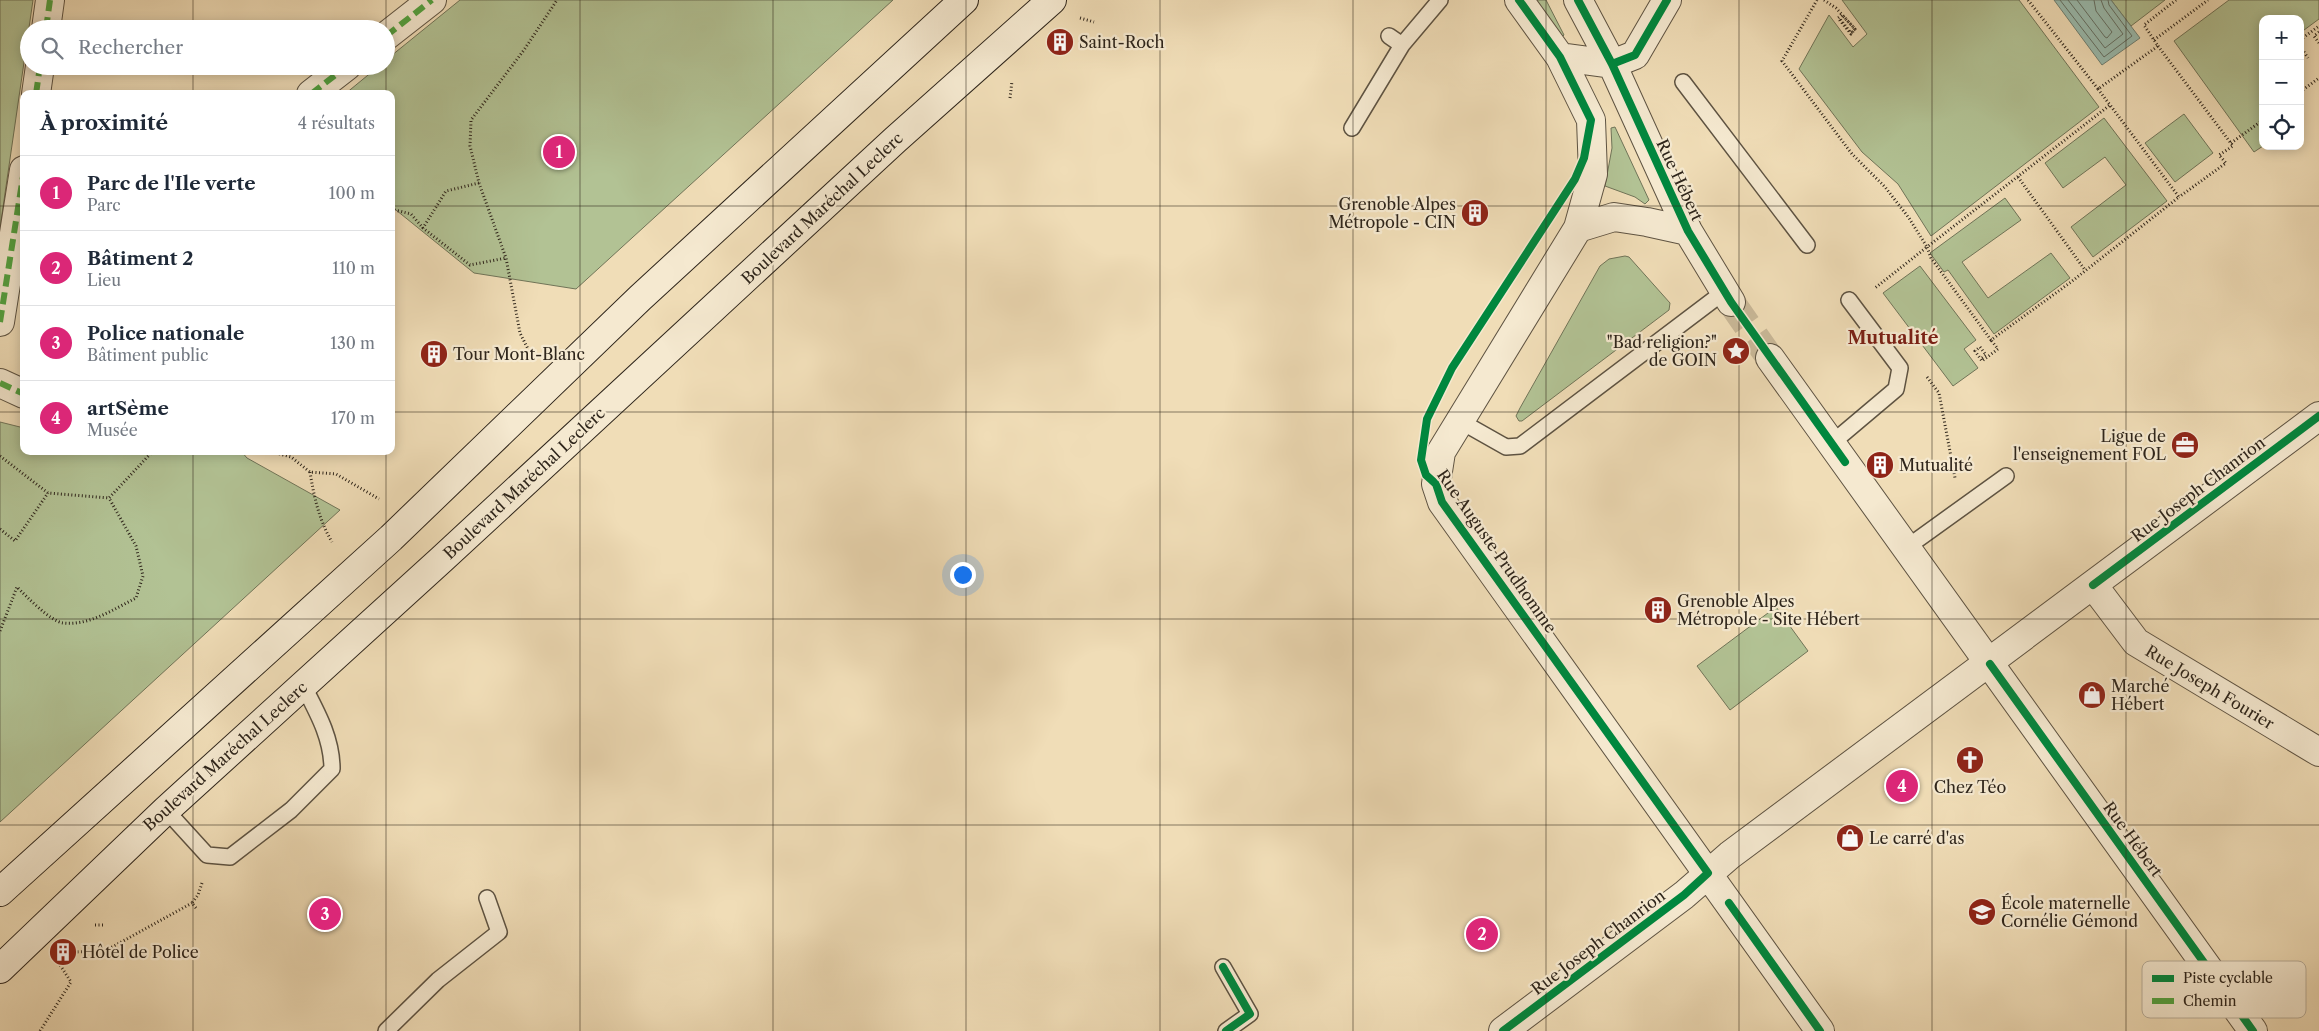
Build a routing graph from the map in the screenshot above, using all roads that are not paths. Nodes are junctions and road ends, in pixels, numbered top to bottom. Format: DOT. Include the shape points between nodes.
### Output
graph roads {
  1 [pos="50,0"];
  2 [pos="432,0"];
  3 [pos="964,0"];
  4 [pos="1440,0"];
  5 [pos="1519,0"];
  6 [pos="1578,0"];
  7 [pos="1667,0"];
  8 [pos="1062,8"];
  9 [pos="47,20"];
  10 [pos="395,29"];
  11 [pos="1389,36"];
  12 [pos="1402,45"];
  13 [pos="1560,57"];
  14 [pos="1612,64"];
  15 [pos="39,75"];
  16 [pos="335,75"];
  17 [pos="1684,82"];
  18 [pos="37,90"];
  19 [pos="316,90"];
  20 [pos="1352,128"];
  21 [pos="20,195"];
  22 [pos="1578,228"];
  23 [pos="1688,231"];
  24 [pos="1807,245"];
  25 [pos="1728,297"];
  26 [pos="1849,300"];
  27 [pos="0,322"];
  28 [pos="1770,358"];
  29 [pos="0,383"];
  30 [pos="20,392"];
  31 [pos="2319,416"];
  32 [pos="1460,421"];
  33 [pos="1832,443"];
  34 [pos="2006,476"];
  35 [pos="1906,548"];
  36 [pos="2093,585"];
  37 [pos="1990,664"];
  38 [pos="303,685"];
  39 [pos="2319,752"];
  40 [pos="166,810"];
  41 [pos="1708,873"];
  42 [pos="0,892"];
  43 [pos="487,898"];
  44 [pos="2203,961"];
  45 [pos="1223,967"];
  46 [pos="0,969"];
  47 [pos="2244,1018"];
  48 [pos="386,1031"];
  49 [pos="1226,1031"];
  50 [pos="1504,1031"];
  51 [pos="1820,1031"];
  52 [pos="2253,1031"];
  1 -- 9 [label="street"];
  2 -- 10 [label="street"];
  3 -- 42 [label="street" via="640,298 391,538"];
  4 -- 12 [label="lane"];
  5 -- 13 [label="street"];
  6 -- 14 [label="street, Rue Hébert"];
  7 -- 14 [label="street" via="1635,55"];
  8 -- 38 [label="street, Boulevard Maréchal Leclerc" via="895,140"];
  11 -- 12 [label="lane"];
  12 -- 20 [label="lane"];
  13 -- 14 [label="street"];
  13 -- 22 [label="street, Rue Auguste Prudhomme" via="1591,120 1593,174"];
  14 -- 23 [label="street, Rue Hébert"];
  15 -- 18 [label="street"];
  16 -- 19 [label="street"];
  17 -- 24 [label="lane"];
  21 -- 27 [label="street"];
  22 -- 23 [label="street, Rue Hébert" via="1614,217"];
  22 -- 32 [label="street, Rue Auguste Prudhomme"];
  23 -- 25 [label="street, Rue Hébert"];
  25 -- 32 [label="lane" via="1520,446 1506,447"];
  26 -- 33 [label="lane" via="1900,368 1896,389"];
  28 -- 33 [label="street, Rue Hébert"];
  29 -- 30 [label="street"];
  31 -- 36 [label="street, Rue Joseph Chanrion"];
  32 -- 41 [label="street, Rue Auguste Prudhomme" via="1442,452 1436,484 1442,502"];
  33 -- 35 [label="street, Rue Hébert"];
  34 -- 35 [label="lane"];
  35 -- 37 [label="street, Rue Hébert"];
  36 -- 37 [label="street, Rue Joseph Chanrion"];
  36 -- 39 [label="street, Rue Joseph Fourier" via="2136,642"];
  37 -- 41 [label="street, Rue Joseph Chanrion"];
  37 -- 44 [label="street, Rue Hébert"];
  38 -- 40 [label="street, Boulevard Maréchal Leclerc"];
  38 -- 40 [label="lane" via="323,725 332,752 332,769 291,810 230,857 208,855"];
  40 -- 46 [label="street, Boulevard Maréchal Leclerc"];
  41 -- 50 [label="street, Rue Joseph Chanrion" via="1684,895"];
  41 -- 51 [label="street, Rue Auguste Prudhomme"];
  43 -- 48 [label="lane" via="499,932 438,980"];
  45 -- 49 [label="lane" via="1250,1014"];
  47 -- 52 [label="street, Rue Hébert"];
}
